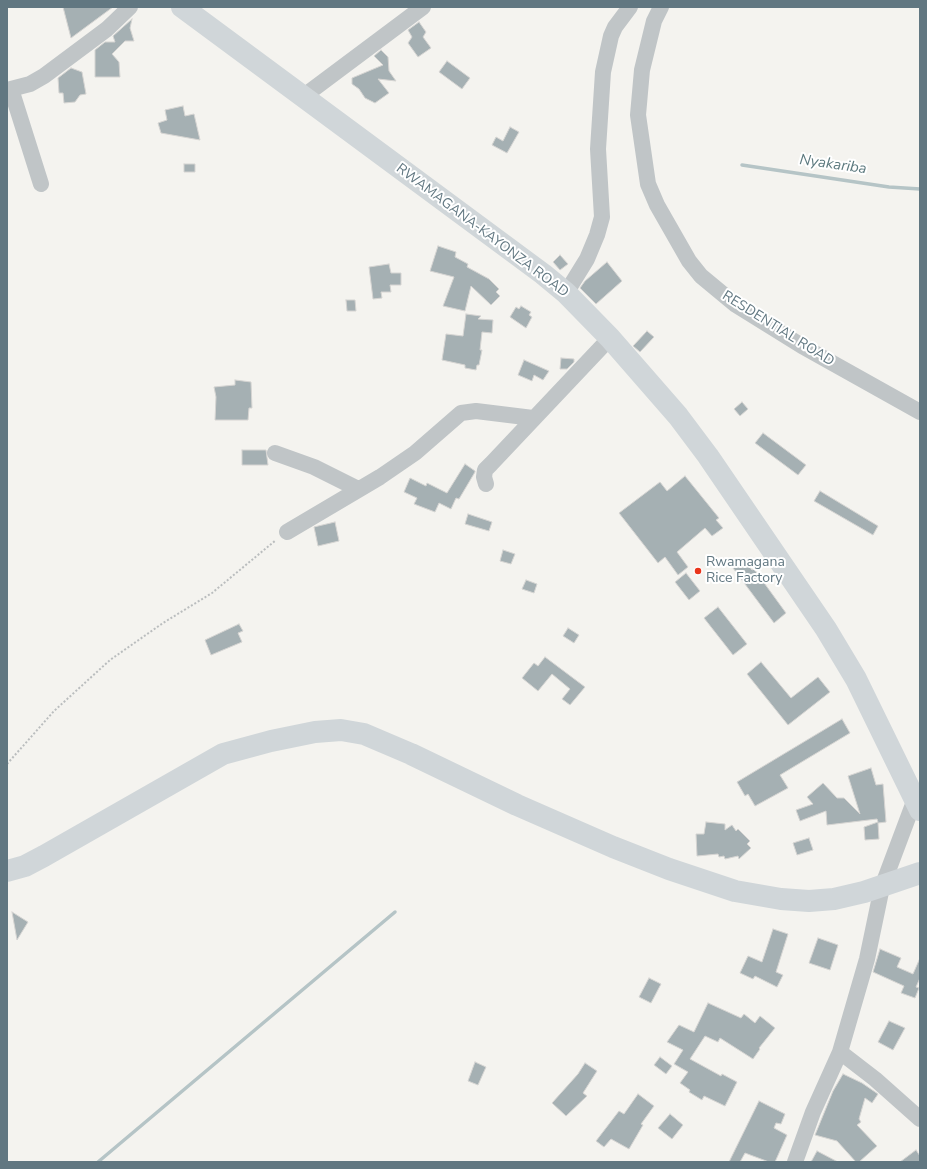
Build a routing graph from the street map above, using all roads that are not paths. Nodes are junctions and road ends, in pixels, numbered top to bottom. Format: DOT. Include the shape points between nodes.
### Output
graph roads {
  1 [pos="130,7"];
  2 [pos="182,7"];
  3 [pos="423,7"];
  4 [pos="630,7"];
  5 [pos="661,7"];
  6 [pos="9,90"];
  7 [pos="304,96"];
  8 [pos="41,184"];
  9 [pos="566,293"];
  10 [pos="610,338"];
  11 [pos="920,412"];
  12 [pos="533,418"];
  13 [pos="275,453"];
  14 [pos="486,484"];
  15 [pos="358,489"];
  16 [pos="287,532"];
  17 [pos="917,804"];
  18 [pos="7,871"];
  19 [pos="920,873"];
  20 [pos="882,887"];
  21 [pos="840,1052"];
  22 [pos="920,1119"];
  23 [pos="795,1162"];
  1 -- 6 [label="street" via="107,29 44,76 30,84"];
  2 -- 7 [label="highway, RWAMAGANA-KAYONZA ROAD"];
  3 -- 7 [label="street"];
  4 -- 9 [label="street" via="614,28 605,58 598,149 602,217 586,259"];
  5 -- 11 [label="street, RESDENTIAL ROAD" via="654,21 642,70 638,115 648,184 657,205 689,260 711,285 736,305 802,346"];
  6 -- 8 [label="street"];
  7 -- 9 [label="highway, RWAMAGANA-KAYONZA ROAD"];
  9 -- 10 [label="highway, RWAMAGANA-KAYONZA ROAD"];
  10 -- 12 [label="street"];
  10 -- 17 [label="highway, RWAMAGANA-KAYONZA ROAD" via="678,416 708,456 814,611 856,679"];
  12 -- 14 [label="street" via="485,470"];
  12 -- 15 [label="street" via="476,411 461,413 416,453"];
  13 -- 15 [label="street" via="314,467"];
  15 -- 16 [label="street"];
  17 -- 20 [label="street"];
  18 -- 20 [label="highway" via="25,866 44,856 223,754 279,739 341,730 364,734 613,847 720,887 757,896 808,901 846,897"];
  19 -- 20 [label="highway"];
  20 -- 21 [label="street" via="867,959"];
  21 -- 22 [label="street"];
  21 -- 23 [label="street" via="813,1112"];
}
